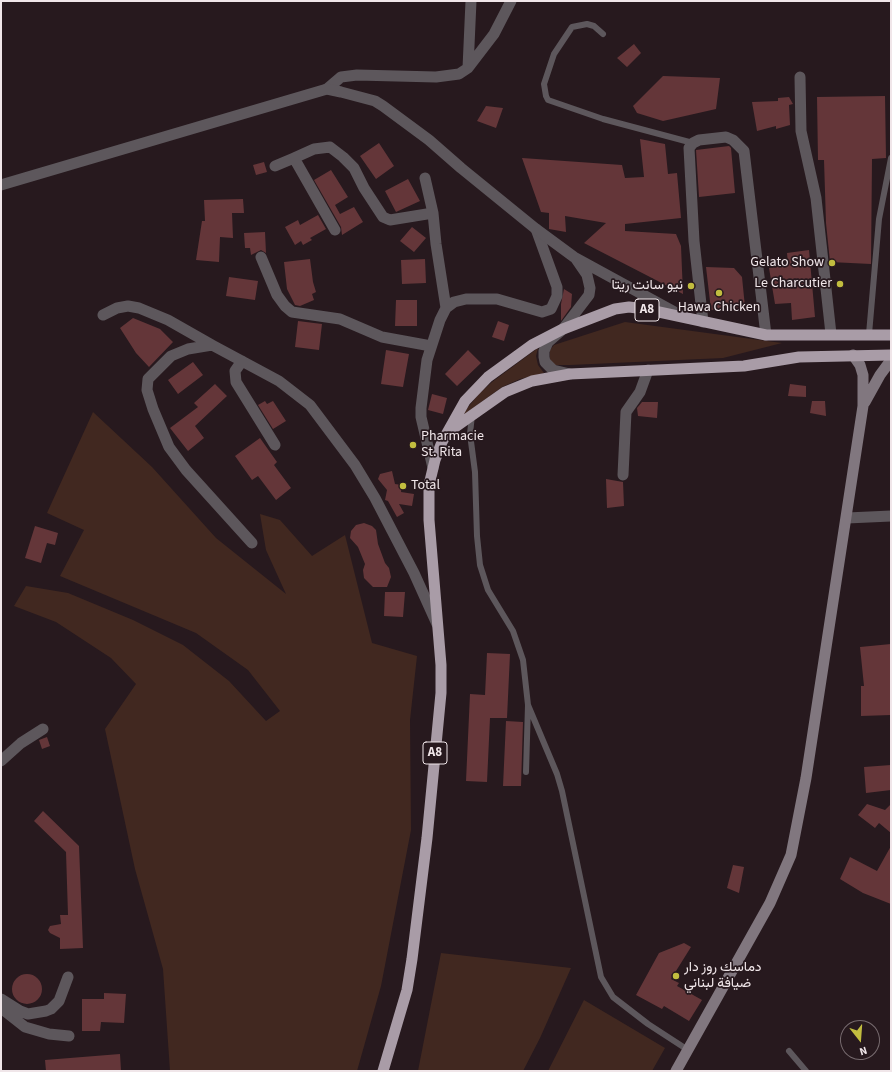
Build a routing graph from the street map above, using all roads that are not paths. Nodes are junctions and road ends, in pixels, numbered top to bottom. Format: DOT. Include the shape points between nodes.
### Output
graph roads {
  1 [pos="471,1"];
  2 [pos="511,1"];
  3 [pos="603,34"];
  4 [pos="468,68"];
  5 [pos="800,77"];
  6 [pos="327,89"];
  7 [pos="693,143"];
  8 [pos="294,158"];
  9 [pos="891,158"];
  10 [pos="275,166"];
  11 [pos="425,178"];
  12 [pos="1,185"];
  13 [pos="433,213"];
  14 [pos="335,230"];
  15 [pos="536,230"];
  16 [pos="261,257"];
  17 [pos="574,257"];
  18 [pos="446,308"];
  19 [pos="103,315"];
  20 [pos="690,320"];
  21 [pos="703,322"];
  22 [pos="563,329"];
  23 [pos="831,334"];
  24 [pos="869,334"];
  25 [pos="891,334"];
  26 [pos="766,335"];
  27 [pos="212,346"];
  28 [pos="431,346"];
  29 [pos="853,355"];
  30 [pos="891,355"];
  31 [pos="891,360"];
  32 [pos="242,361"];
  33 [pos="648,370"];
  34 [pos="570,374"];
  35 [pos="863,406"];
  36 [pos="472,415"];
  37 [pos="447,433"];
  38 [pos="274,445"];
  39 [pos="433,468"];
  40 [pos="623,475"];
  41 [pos="891,516"];
  42 [pos="847,518"];
  43 [pos="252,543"];
  44 [pos="438,626"];
  45 [pos="528,705"];
  46 [pos="43,729"];
  47 [pos="1,762"];
  48 [pos="526,772"];
  49 [pos="68,976"];
  50 [pos="1,999"];
  51 [pos="1,1008"];
  52 [pos="69,1036"];
  53 [pos="688,1050"];
  54 [pos="789,1052"];
  55 [pos="383,1071"];
  56 [pos="676,1071"];
  57 [pos="806,1071"];
  1 -- 4 [label="street"];
  2 -- 4 [label="street" via="494,34"];
  3 -- 7 [label="lane" via="594,26 587,24 572,27 554,54 544,84 548,100 603,119"];
  4 -- 6 [label="street" via="449,77 341,77"];
  5 -- 23 [label="street" via="801,131 816,198"];
  6 -- 12 [label="street"];
  6 -- 15 [label="street" via="383,106 429,140"];
  7 -- 21 [label="street" via="689,148 694,241"];
  7 -- 26 [label="street" via="726,137 744,151"];
  8 -- 10 [label="street"];
  8 -- 13 [label="street" via="314,148 330,147 354,168 383,217 390,220"];
  8 -- 14 [label="street"];
  9 -- 24 [label="lane" via="879,219"];
  11 -- 13 [label="street"];
  13 -- 18 [label="street"];
  15 -- 17 [label="street"];
  15 -- 18 [label="street" via="557,287 557,296 551,309 535,311 497,299 482,298 460,300"];
  16 -- 28 [label="street" via="277,295 292,312 340,319 382,337"];
  17 -- 20 [label="street"];
  17 -- 22 [label="street" via="587,275 589,295"];
  18 -- 28 [label="street"];
  19 -- 27 [label="street" via="117,308 139,308 168,320"];
  20 -- 21 [label="highway, A8"];
  20 -- 22 [label="highway, A8" via="629,307 615,309"];
  21 -- 26 [label="highway, A8"];
  22 -- 34 [label="street" via="548,342 544,356 545,362 553,370"];
  22 -- 37 [label="highway, A8" via="532,344 488,377 465,401"];
  23 -- 24 [label="highway, A8"];
  23 -- 26 [label="highway, A8"];
  24 -- 25 [label="highway, A8"];
  27 -- 32 [label="street"];
  27 -- 43 [label="street" via="188,349 171,356 152,374 147,390 162,434 176,457"];
  28 -- 39 [label="street" via="421,417"];
  29 -- 30 [label="highway"];
  29 -- 33 [label="highway" via="800,357 744,366"];
  29 -- 35 [label="main road" via="863,375"];
  31 -- 35 [label="main road"];
  32 -- 38 [label="street" via="235,371 236,382"];
  32 -- 44 [label="street" via="295,392 324,422 382,510"];
  33 -- 34 [label="highway"];
  33 -- 40 [label="street" via="640,392 626,412"];
  34 -- 36 [label="highway" via="532,381 514,388 497,396"];
  35 -- 42 [label="main road"];
  36 -- 37 [label="highway"];
  36 -- 45 [label="lane" via="470,434 482,576 517,641 523,660"];
  37 -- 39 [label="highway, A8"];
  39 -- 44 [label="highway, A8" via="428,497"];
  41 -- 42 [label="street"];
  42 -- 53 [label="main road" via="806,778 791,855 770,903"];
  44 -- 55 [label="highway, A8" via="441,693 427,838 407,990"];
  45 -- 48 [label="lane"];
  45 -- 53 [label="lane" via="562,791 601,977 613,997"];
  46 -- 47 [label="street" via="21,743"];
  49 -- 50 [label="street" via="62,996 51,1010 28,1014"];
  51 -- 52 [label="street" via="25,1027 49,1034"];
  53 -- 56 [label="main road"];
  54 -- 57 [label="lane"];
}
